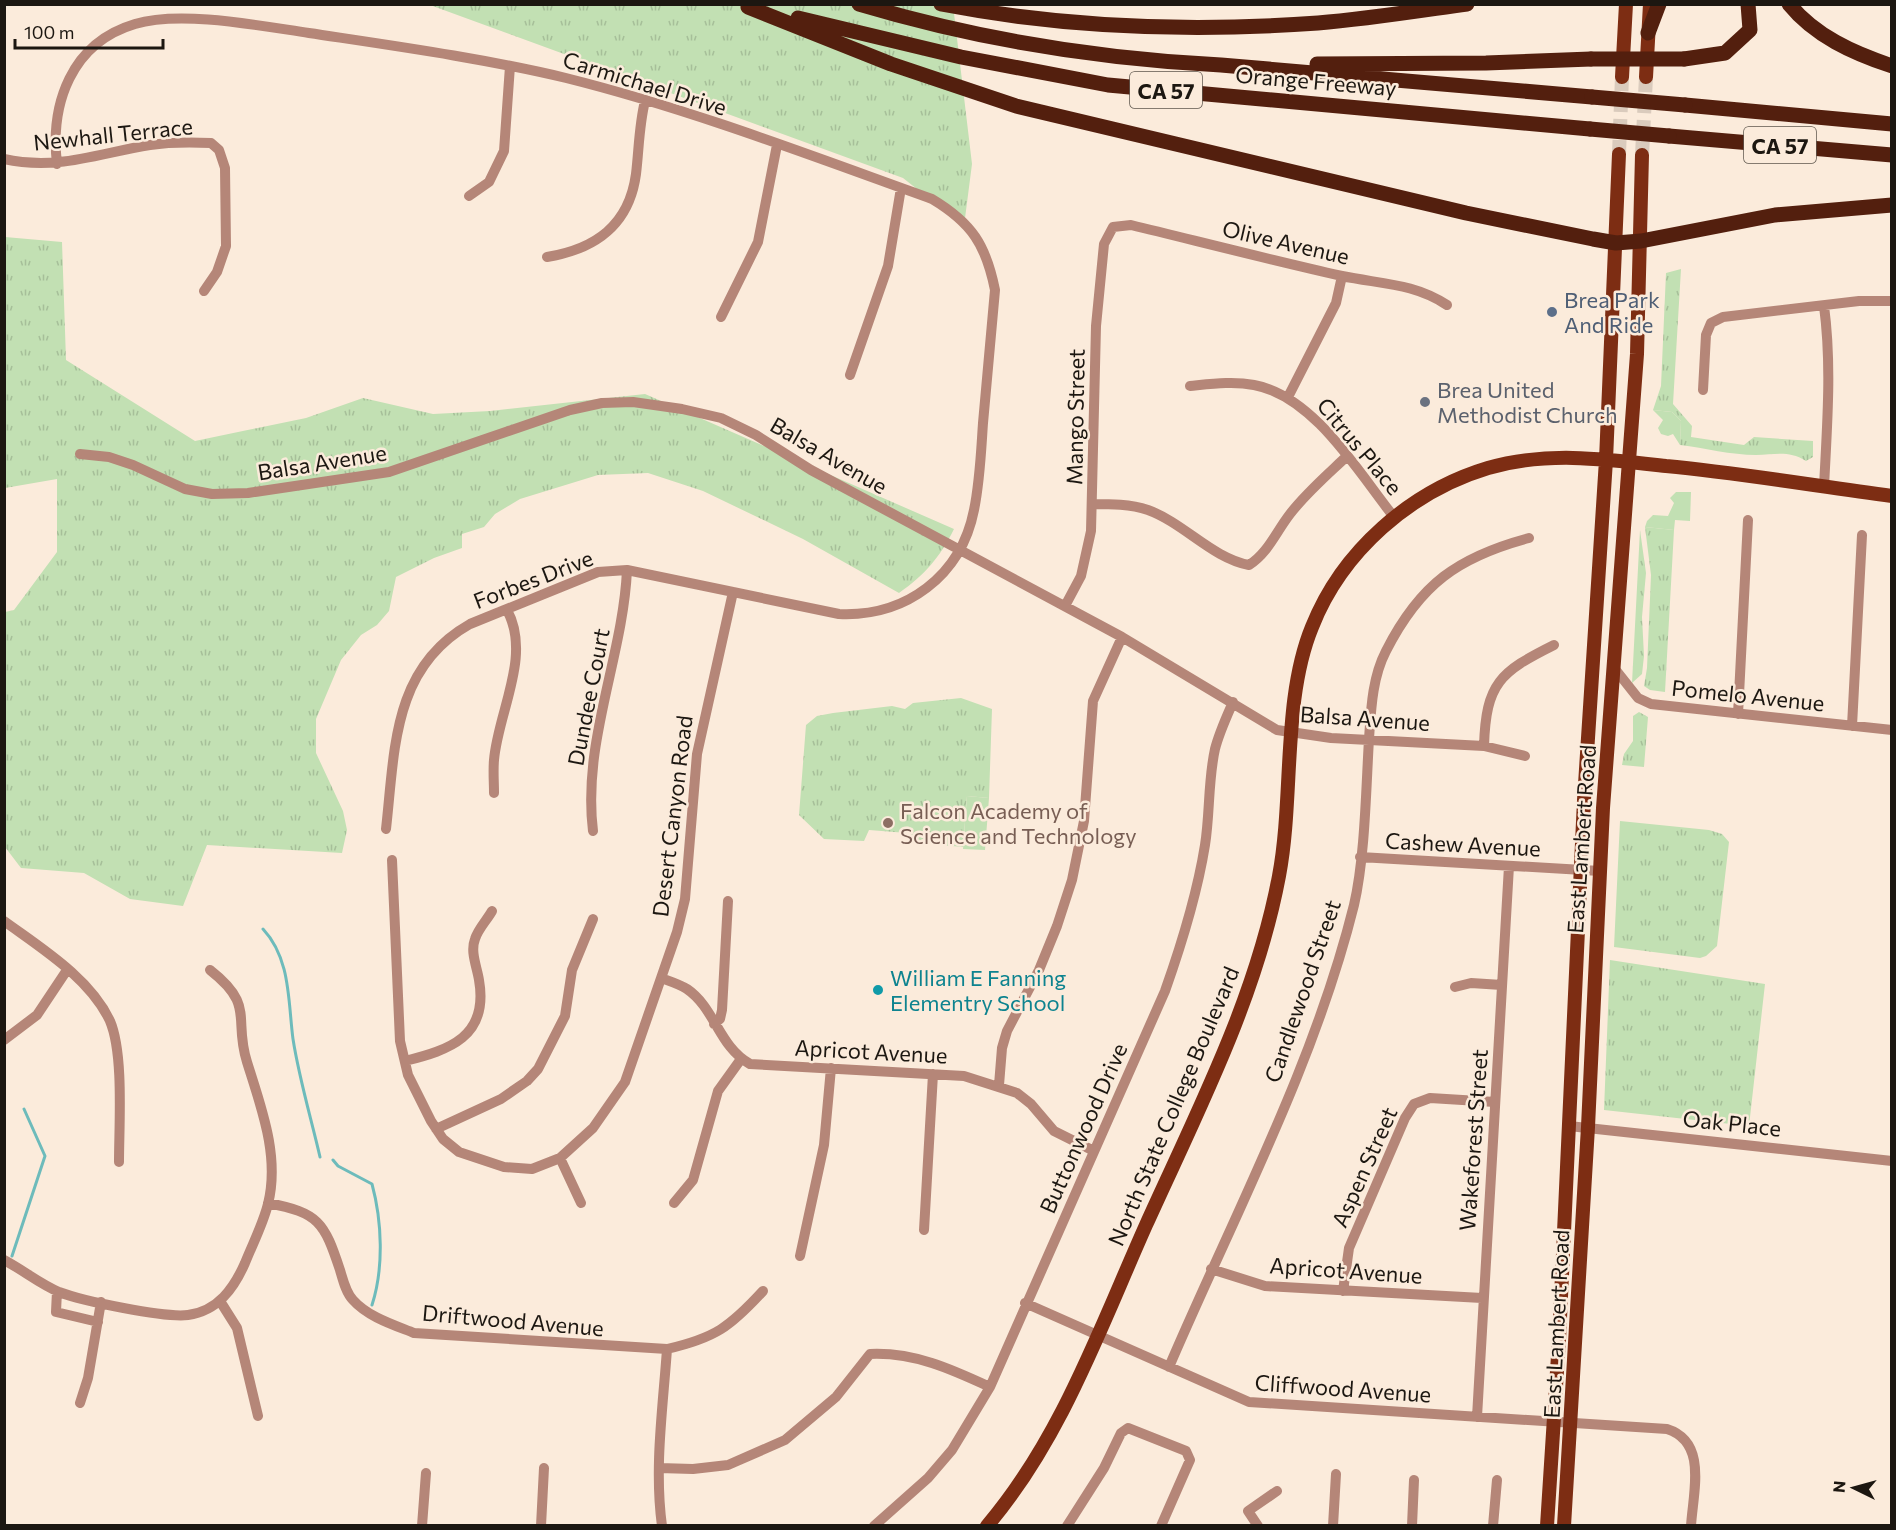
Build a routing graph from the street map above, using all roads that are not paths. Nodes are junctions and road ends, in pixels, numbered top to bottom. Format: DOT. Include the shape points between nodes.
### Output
graph roads {
  1 [pos="860,4"];
  2 [pos="941,4"];
  3 [pos="1467,4"];
  4 [pos="1626,4"];
  5 [pos="1650,4"];
  6 [pos="1659,4"];
  7 [pos="1748,4"];
  8 [pos="1789,4"];
  9 [pos="746,6"];
  10 [pos="1648,33"];
  11 [pos="1221,64"];
  12 [pos="510,66"];
  13 [pos="1892,66"];
  14 [pos="1646,76"];
  15 [pos="1622,77"];
  16 [pos="645,100"];
  17 [pos="1892,124"];
  18 [pos="777,145"];
  19 [pos="1619,154"];
  20 [pos="1642,155"];
  21 [pos="1892,155"];
  22 [pos="4,159"];
  23 [pos="57,164"];
  24 [pos="902,188"];
  25 [pos="470,196"];
  26 [pos="1892,205"];
  27 [pos="1113,227"];
  28 [pos="1641,241"];
  29 [pos="1616,243"];
  30 [pos="547,257"];
  31 [pos="1342,276"];
  32 [pos="204,291"];
  33 [pos="1892,300"];
  34 [pos="1447,305"];
  35 [pos="1824,306"];
  36 [pos="721,317"];
  37 [pos="850,375"];
  38 [pos="1190,386"];
  39 [pos="1703,390"];
  40 [pos="1288,397"];
  41 [pos="80,454"];
  42 [pos="1346,457"];
  43 [pos="1606,460"];
  44 [pos="1629,462"];
  45 [pos="1824,487"];
  46 [pos="1892,496"];
  47 [pos="1092,504"];
  48 [pos="1394,517"];
  49 [pos="1748,520"];
  50 [pos="1862,535"];
  51 [pos="1529,538"];
  52 [pos="960,551"];
  53 [pos="627,570"];
  54 [pos="733,592"];
  55 [pos="1065,606"];
  56 [pos="507,610"];
  57 [pos="1122,636"];
  58 [pos="1554,645"];
  59 [pos="1615,669"];
  60 [pos="1233,702"];
  61 [pos="1738,714"];
  62 [pos="1852,726"];
  63 [pos="1892,730"];
  64 [pos="1293,733"];
  65 [pos="1369,740"];
  66 [pos="1484,746"];
  67 [pos="1525,756"];
  68 [pos="494,793"];
  69 [pos="386,829"];
  70 [pos="593,831"];
  71 [pos="1360,857"];
  72 [pos="392,860"];
  73 [pos="1509,866"];
  74 [pos="1581,870"];
  75 [pos="1600,871"];
  76 [pos="728,901"];
  77 [pos="492,911"];
  78 [pos="593,919"];
  79 [pos="4,921"];
  80 [pos="68,970"];
  81 [pos="210,970"];
  82 [pos="661,978"];
  83 [pos="1502,985"];
  84 [pos="1455,987"];
  85 [pos="714,1024"];
  86 [pos="4,1040"];
  87 [pos="741,1059"];
  88 [pos="405,1061"];
  89 [pos="831,1068"];
  90 [pos="933,1074"];
  91 [pos="999,1085"];
  92 [pos="1495,1102"];
  93 [pos="1569,1126"];
  94 [pos="1588,1127"];
  95 [pos="436,1129"];
  96 [pos="1094,1151"];
  97 [pos="560,1158"];
  98 [pos="1892,1161"];
  99 [pos="120,1162"];
  100 [pos="268,1203"];
  101 [pos="580,1203"];
  102 [pos="674,1203"];
  103 [pos="924,1230"];
  104 [pos="800,1256"];
  105 [pos="4,1260"];
  106 [pos="1211,1269"];
  107 [pos="57,1291"];
  108 [pos="763,1291"];
  109 [pos="1343,1291"];
  110 [pos="1482,1298"];
  111 [pos="220,1301"];
  112 [pos="101,1302"];
  113 [pos="1025,1303"];
  114 [pos="98,1322"];
  115 [pos="1096,1336"];
  116 [pos="667,1349"];
  117 [pos="1169,1367"];
  118 [pos="990,1387"];
  119 [pos="80,1403"];
  120 [pos="258,1416"];
  121 [pos="1477,1417"];
  122 [pos="1553,1422"];
  123 [pos="1571,1423"];
  124 [pos="544,1468"];
  125 [pos="659,1468"];
  126 [pos="426,1473"];
  127 [pos="1336,1474"];
  128 [pos="1414,1480"];
  129 [pos="1497,1480"];
  130 [pos="1277,1491"];
  131 [pos="422,1526"];
  132 [pos="541,1526"];
  133 [pos="662,1526"];
  134 [pos="874,1526"];
  135 [pos="987,1526"];
  136 [pos="1067,1526"];
  137 [pos="1161,1526"];
  138 [pos="1258,1526"];
  139 [pos="1333,1526"];
  140 [pos="1412,1526"];
  141 [pos="1494,1526"];
  142 [pos="1546,1526"];
  143 [pos="1564,1526"];
  144 [pos="1691,1526"];
  1 -- 11 [label="highway, Orange Freeway / CA 57" via="898,16 1042,45 1160,62"];
  2 -- 3 [label="highway" via="1066,23 1220,28 1320,23"];
  4 -- 15 [label="main road"];
  5 -- 10 [label="main road"];
  6 -- 10 [label="highway"];
  7 -- 11 [label="highway, bridge" via="1750,30 1725,53 1684,59"];
  8 -- 13 [label="highway" via="1817,31 1860,56"];
  9 -- 21 [label="highway, Orange Freeway / CA 57, bridge" via="961,57 1108,85"];
  9 -- 29 [label="highway" via="891,64 1016,106 1466,213"];
  10 -- 14 [label="main road"];
  11 -- 17 [label="highway, Orange Freeway / CA 57, bridge"];
  12 -- 16 [label="street, Carmichael Drive"];
  12 -- 23 [label="street, Carmichael Drive" via="264,27 181,20 144,22 98,44 73,70 56,117"];
  12 -- 25 [label="street" via="504,151 489,182"];
  16 -- 18 [label="street, Carmichael Drive"];
  16 -- 30 [label="street" via="633,187 617,222 598,242 575,252"];
  18 -- 24 [label="street, Carmichael Drive"];
  18 -- 36 [label="street" via="758,242"];
  19 -- 29 [label="main road, East Lambert Road"];
  20 -- 28 [label="main road, East Lambert Road"];
  22 -- 23 [label="street, Newhall Terrace"];
  23 -- 32 [label="street, Newhall Terrace" via="173,143 211,143 219,150 225,168 226,246 217,272"];
  24 -- 37 [label="street" via="888,266"];
  24 -- 52 [label="street, Carmichael Drive" via="932,199 963,221 977,237 989,261 995,290 978,488"];
  26 -- 28 [label="highway" via="1775,214"];
  27 -- 31 [label="street, Olive Avenue" via="1131,225"];
  27 -- 47 [label="street, Mango Street" via="1104,244 1096,326"];
  28 -- 29 [label="highway"];
  28 -- 44 [label="main road, East Lambert Road"];
  29 -- 43 [label="main road, East Lambert Road"];
  31 -- 34 [label="street, Olive Avenue" via="1408,287 1429,293"];
  31 -- 40 [label="street" via="1336,303"];
  33 -- 35 [label="street"];
  35 -- 39 [label="street" via="1723,317 1711,323 1706,335"];
  35 -- 45 [label="street" via="1830,386"];
  38 -- 40 [label="street, Citrus Place" via="1234,382"];
  40 -- 42 [label="street, Citrus Place" via="1316,420"];
  41 -- 52 [label="street, Balsa Avenue" via="117,459 185,489 212,494 248,493 389,472 570,410 633,402 721,418"];
  42 -- 47 [label="street" via="1307,494 1261,558 1250,565 1234,562 1147,510 1122,504"];
  42 -- 48 [label="street, Citrus Place"];
  43 -- 44 [label="main road, North State College Boulevard"];
  43 -- 48 [label="main road, North State College Boulevard" via="1524,460 1489,468 1431,493"];
  43 -- 74 [label="main road, East Lambert Road"];
  44 -- 45 [label="main road, North State College Boulevard"];
  44 -- 59 [label="main road, East Lambert Road"];
  45 -- 46 [label="main road, North State College Boulevard"];
  47 -- 55 [label="street, Mango Street" via="1088,551 1081,576"];
  48 -- 64 [label="main road, North State College Boulevard" via="1338,580 1312,627 1299,671"];
  49 -- 61 [label="street"];
  50 -- 62 [label="street"];
  51 -- 65 [label="street, Candlewood Street" via="1472,558 1433,585 1414,605 1384,654 1371,707"];
  52 -- 54 [label="street, Forbes Drive" via="922,593 881,610 839,614"];
  52 -- 55 [label="street, Balsa Avenue"];
  53 -- 54 [label="street, Forbes Drive"];
  53 -- 56 [label="street, Forbes Drive" via="598,572"];
  53 -- 70 [label="street, Dundee Court" via="623,618 603,701 589,800"];
  54 -- 82 [label="street, Desert Canyon Road" via="697,754 685,899"];
  55 -- 57 [label="street, Balsa Avenue"];
  56 -- 68 [label="street" via="515,625 516,646 494,760"];
  56 -- 69 [label="street, Forbes Drive" via="452,634 421,667 409,690 397,732"];
  57 -- 60 [label="street, Balsa Avenue"];
  57 -- 91 [label="street" via="1093,700 1084,820 1072,880 1039,970 1007,1031"];
  58 -- 66 [label="street" via="1521,662 1491,693 1485,714"];
  59 -- 61 [label="street, Pomelo Avenue" via="1638,698 1651,704"];
  59 -- 75 [label="main road, East Lambert Road"];
  60 -- 64 [label="street, Balsa Avenue" via="1277,730"];
  60 -- 96 [label="street, Buttonwood Drive" via="1215,751 1205,846 1185,935 1165,991"];
  61 -- 62 [label="street, Pomelo Avenue"];
  62 -- 63 [label="street, Pomelo Avenue"];
  64 -- 65 [label="street, Balsa Avenue"];
  64 -- 115 [label="main road, North State College Boulevard" via="1280,874 1260,954 1231,1035"];
  65 -- 66 [label="street, Balsa Avenue"];
  65 -- 71 [label="street, Candlewood Street"];
  66 -- 67 [label="street, Balsa Avenue"];
  71 -- 73 [label="street, Cashew Avenue"];
  71 -- 106 [label="street, Candlewood Street" via="1354,902 1322,1009 1297,1076"];
  72 -- 88 [label="street" via="400,1041"];
  73 -- 74 [label="street, Cashew Avenue"];
  73 -- 83 [label="street, Wakeforest Street"];
  74 -- 75 [label="street, Cashew Avenue"];
  74 -- 93 [label="main road, East Lambert Road"];
  75 -- 94 [label="main road, East Lambert Road"];
  76 -- 85 [label="street" via="722,1010"];
  77 -- 88 [label="street" via="475,939 480,1001 469,1032 443,1051"];
  78 -- 95 [label="street" via="572,970 565,1016 538,1069 501,1099"];
  79 -- 80 [label="street"];
  80 -- 86 [label="street" via="37,1015"];
  80 -- 99 [label="street" via="110,1022 117,1063"];
  81 -- 100 [label="street" via="228,984 241,1013 244,1054 267,1129 271,1186"];
  82 -- 85 [label="street" via="696,997"];
  82 -- 97 [label="street, Desert Canyon Road" via="625,1082 593,1128"];
  83 -- 84 [label="street" via="1471,983"];
  83 -- 92 [label="street, Wakeforest Street"];
  85 -- 87 [label="street"];
  87 -- 89 [label="street, Apricot Avenue" via="760,1065"];
  87 -- 102 [label="street" via="718,1091 693,1180"];
  88 -- 95 [label="street"];
  89 -- 90 [label="street, Apricot Avenue"];
  89 -- 104 [label="street" via="824,1144"];
  90 -- 91 [label="street, Apricot Avenue" via="964,1076"];
  90 -- 103 [label="street"];
  91 -- 96 [label="street, Apricot Avenue" via="1017,1093 1054,1131"];
  92 -- 109 [label="street, Aspen Street" via="1430,1098 1414,1104 1349,1248"];
  92 -- 110 [label="street, Wakeforest Street"];
  93 -- 94 [label="street, Oak Place"];
  93 -- 122 [label="main road, East Lambert Road"];
  94 -- 98 [label="street, Oak Place"];
  94 -- 123 [label="main road, East Lambert Road"];
  95 -- 97 [label="street" via="459,1152 504,1167 532,1169"];
  96 -- 113 [label="street, Buttonwood Drive"];
  97 -- 101 [label="street"];
  100 -- 111 [label="street" via="238,1278"];
  100 -- 116 [label="street, Driftwood Avenue" via="305,1212 319,1222 329,1237 352,1299 390,1324 414,1333"];
  105 -- 107 [label="street"];
  106 -- 109 [label="street, Apricot Avenue" via="1265,1286"];
  106 -- 117 [label="street, Candlewood Street"];
  107 -- 112 [label="street"];
  107 -- 114 [label="street" via="56,1312"];
  108 -- 116 [label="street, Driftwood Avenue" via="721,1332"];
  109 -- 110 [label="street, Apricot Avenue"];
  110 -- 121 [label="street, Wakeforest Street"];
  111 -- 112 [label="street" via="206,1311 175,1316"];
  111 -- 120 [label="street" via="237,1328"];
  112 -- 114 [label="street"];
  113 -- 115 [label="street, Cliffwood Avenue"];
  113 -- 118 [label="street, Buttonwood Drive"];
  114 -- 119 [label="street"];
  115 -- 117 [label="street, Cliffwood Avenue"];
  115 -- 135 [label="main road, North State College Boulevard" via="1034,1464"];
  116 -- 125 [label="street"];
  117 -- 121 [label="street, Cliffwood Avenue" via="1238,1399 1262,1405"];
  118 -- 125 [label="street" via="909,1356 870,1354 836,1397 785,1440 728,1465"];
  118 -- 134 [label="street, Buttonwood Drive" via="952,1450 928,1478"];
  121 -- 122 [label="street, Cliffwood Avenue"];
  122 -- 123 [label="street, Cliffwood Avenue"];
  122 -- 142 [label="main road, East Lambert Road"];
  123 -- 143 [label="main road, East Lambert Road"];
  123 -- 144 [label="street, Cliffwood Avenue" via="1667,1429 1686,1438 1695,1462"];
  124 -- 132 [label="street"];
  125 -- 133 [label="street"];
  126 -- 131 [label="street"];
  127 -- 139 [label="street"];
  128 -- 140 [label="street"];
  129 -- 141 [label="street"];
  130 -- 138 [label="street" via="1248,1511"];
  136 -- 137 [label="street" via="1121,1433 1128,1428 1186,1451 1189,1456"];
}
